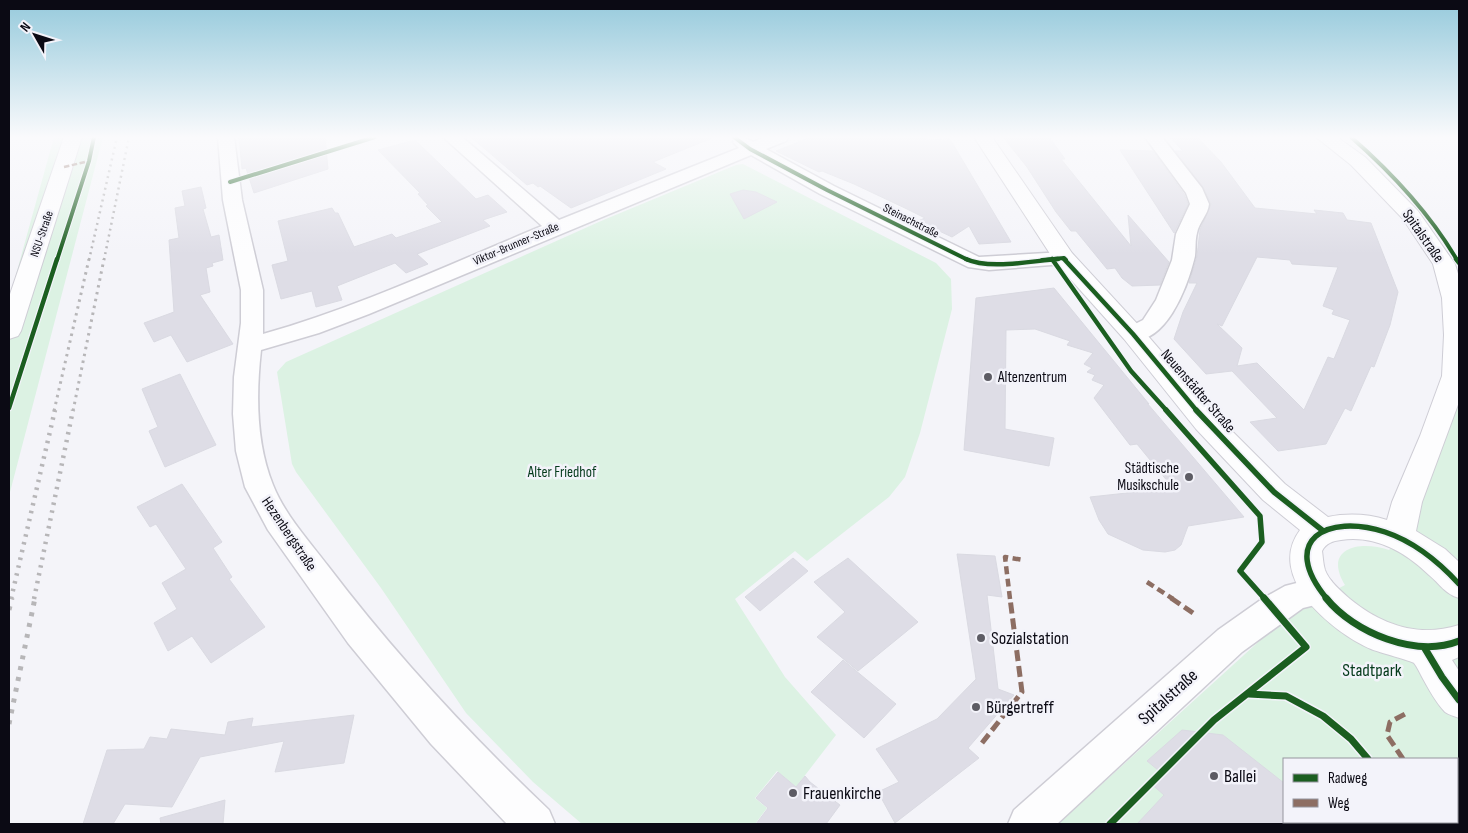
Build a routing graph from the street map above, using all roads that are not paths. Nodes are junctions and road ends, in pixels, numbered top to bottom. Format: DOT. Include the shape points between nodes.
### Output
graph roads {
  1 [pos="60,176"];
  2 [pos="230,176"];
  3 [pos="495,176"];
  4 [pos="670,176"];
  5 [pos="801,176"];
  6 [pos="1009,176"];
  7 [pos="1182,176"];
  8 [pos="1373,176"];
  9 [pos="556,228"];
  10 [pos="1064,258"];
  11 [pos="9,331"];
  12 [pos="1133,334"];
  13 [pos="250,346"];
  14 [pos="1322,530"];
  15 [pos="1399,538"];
  16 [pos="1459,584"];
  17 [pos="1320,591"];
  18 [pos="1459,641"];
  19 [pos="1424,647"];
  20 [pos="1459,700"];
  21 [pos="534,824"];
  22 [pos="1028,824"];
  1 -- 11 [label="main road, NSU-Straße"];
  2 -- 13 [label="street, Hezenbergstraße" via="235,218 252,290"];
  3 -- 9 [label="street"];
  4 -- 9 [label="street, Viktor-Brunner-Straße"];
  5 -- 10 [label="street, Steinachstraße" via="975,263"];
  6 -- 10 [label="main road, Neuenstädter Straße"];
  7 -- 12 [label="street" via="1195,192 1200,207 1186,234 1177,278 1158,318 1148,328"];
  8 -- 15 [label="main road, Spitalstraße" via="1412,215 1444,264 1454,298 1455,376 1408,502"];
  9 -- 13 [label="street, Viktor-Brunner-Straße" via="361,310"];
  10 -- 12 [label="main road, Neuenstädter Straße"];
  12 -- 14 [label="main road, Neuenstädter Straße" via="1213,429 1274,492"];
  13 -- 21 [label="street, Hezenbergstraße" via="245,429 262,496 333,598 413,697 494,786"];
  14 -- 15 [label="main road" via="1341,526 1362,527"];
  14 -- 17 [label="main road" via="1306,549 1306,563"];
  15 -- 16 [label="main road" via="1428,554"];
  17 -- 19 [label="main road" via="1339,611 1370,631 1397,642"];
  17 -- 22 [label="street, Spitalstraße" via="1296,596 1230,641"];
  18 -- 19 [label="main road" via="1444,647"];
  19 -- 20 [label="main road"];
}
